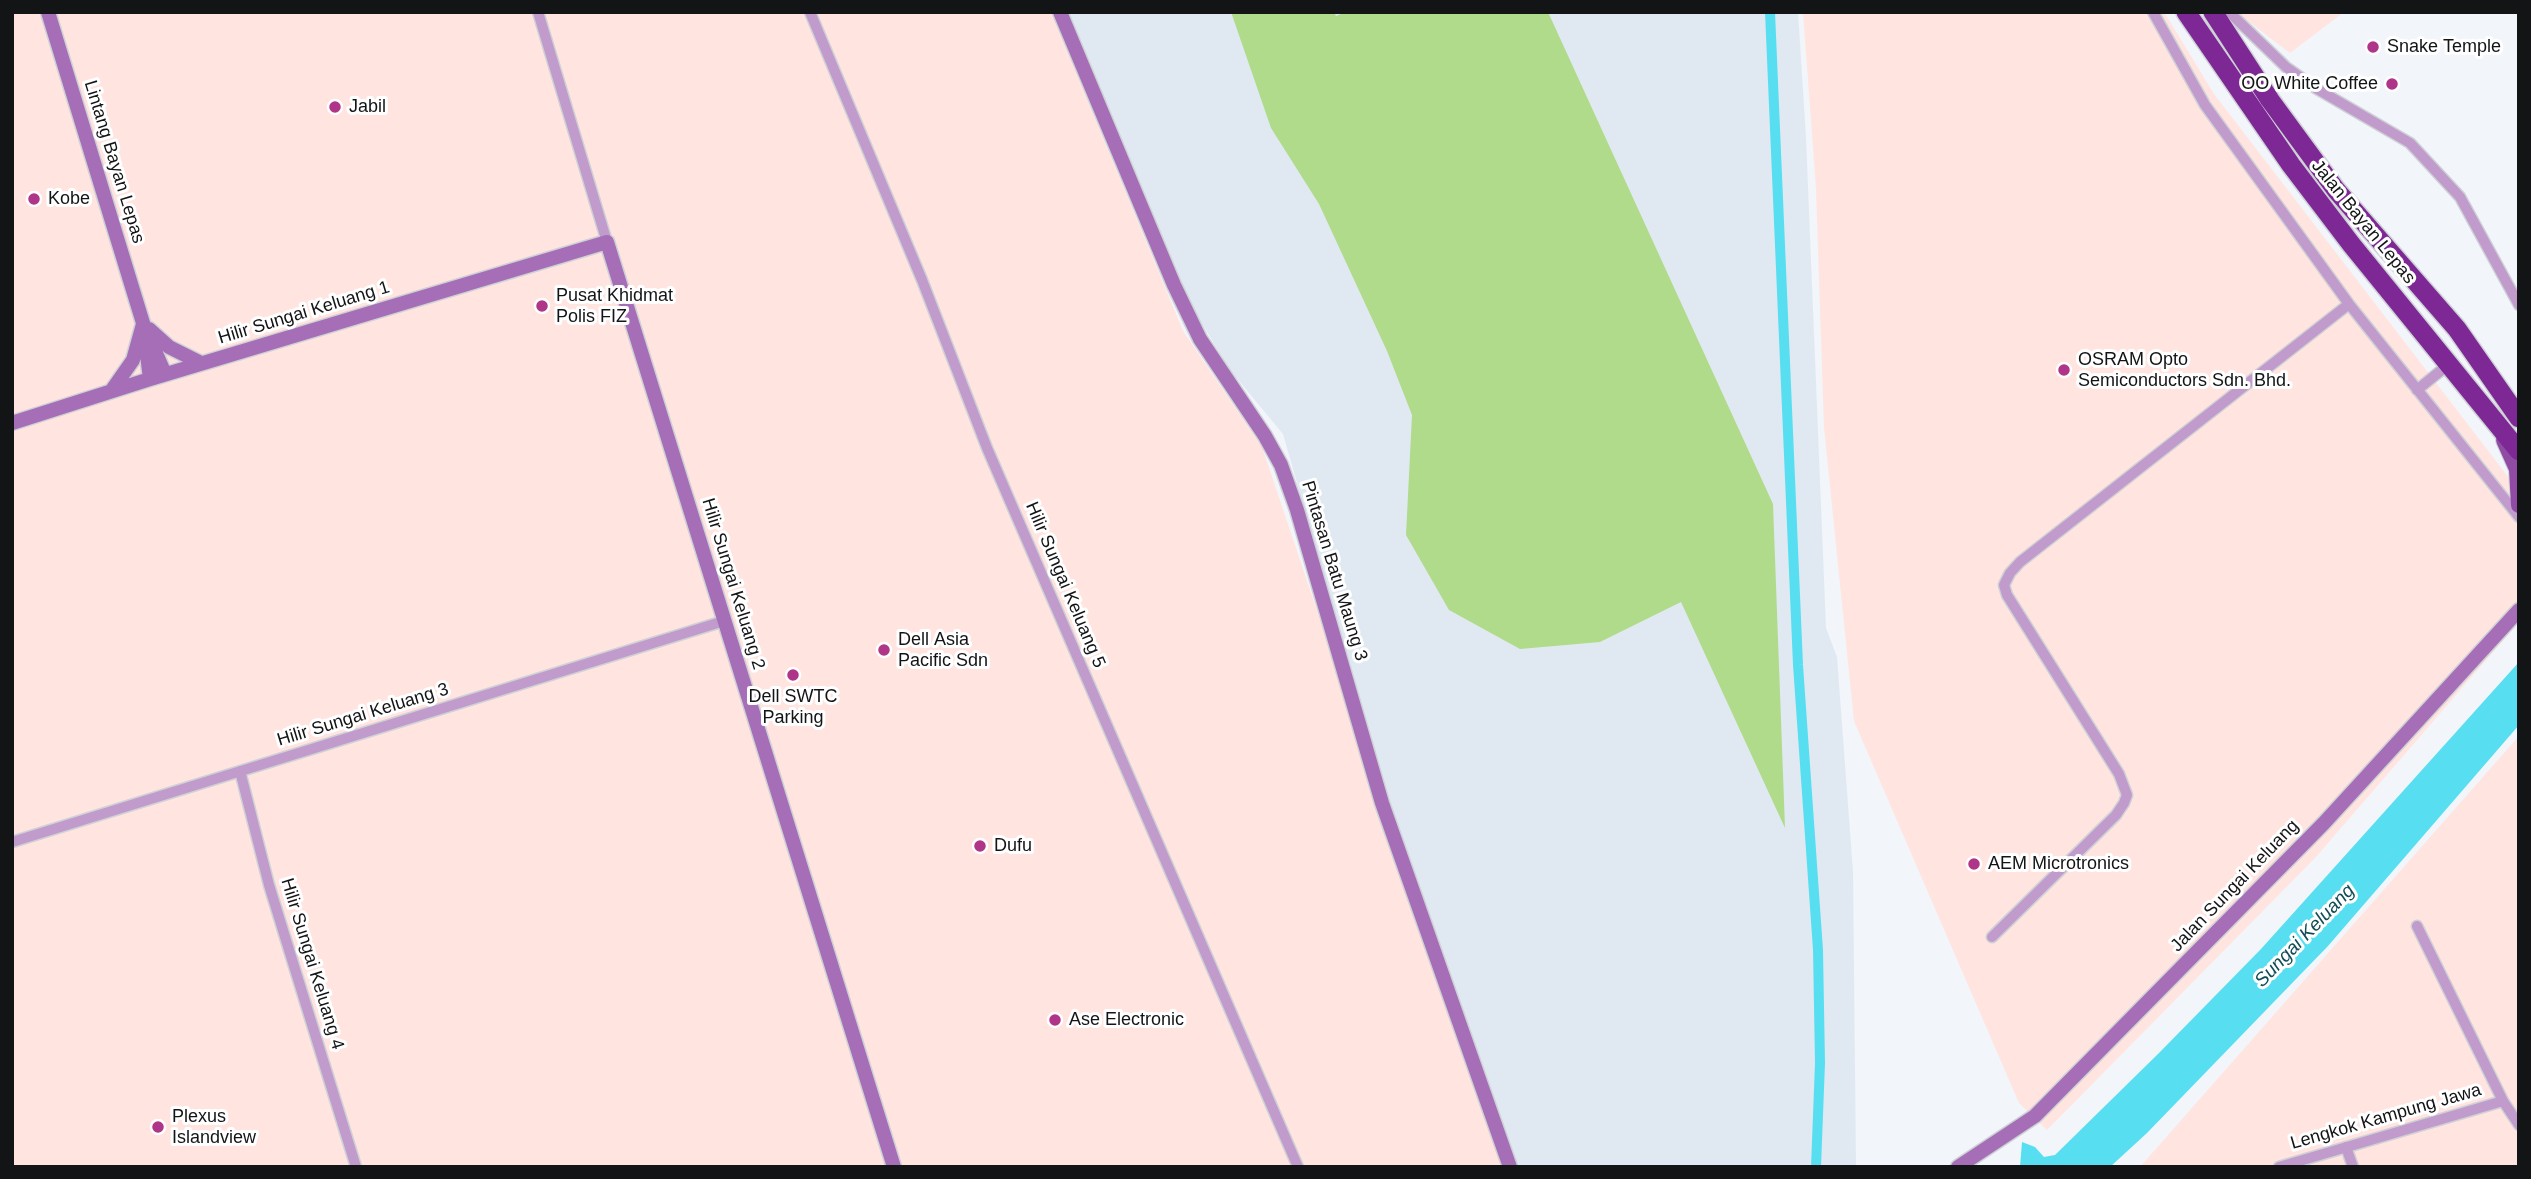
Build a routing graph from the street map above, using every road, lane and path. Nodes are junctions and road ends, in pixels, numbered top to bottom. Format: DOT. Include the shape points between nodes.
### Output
graph roads {
  1 [pos="48,12"];
  2 [pos="538,12"];
  3 [pos="810,12"];
  4 [pos="1060,12"];
  5 [pos="2153,12"];
  6 [pos="2186,12"];
  7 [pos="2213,12"];
  8 [pos="2229,12"];
  9 [pos="607,242"];
  10 [pos="2349,304"];
  11 [pos="2519,305"];
  12 [pos="143,323"];
  13 [pos="201,363"];
  14 [pos="2449,364"];
  15 [pos="165,374"];
  16 [pos="150,379"];
  17 [pos="2417,390"];
  18 [pos="110,391"];
  19 [pos="2490,415"];
  20 [pos="2519,418"];
  21 [pos="12,423"];
  22 [pos="2519,450"];
  23 [pos="2519,505"];
  24 [pos="2519,517"];
  25 [pos="2519,610"];
  26 [pos="724,621"];
  27 [pos="240,771"];
  28 [pos="12,842"];
  29 [pos="2417,926"];
  30 [pos="1992,937"];
  31 [pos="2503,1101"];
  32 [pos="2519,1125"];
  33 [pos="2346,1147"];
  34 [pos="356,1167"];
  35 [pos="894,1167"];
  36 [pos="1298,1167"];
  37 [pos="1510,1167"];
  38 [pos="1958,1167"];
  39 [pos="2278,1167"];
  40 [pos="2353,1167"];
  1 -- 12 [label="street, Lintang Bayan Lepas"];
  2 -- 9 [label="street, Hilir Sungai Keluang 2"];
  3 -- 36 [label="street, Hilir Sungai Keluang 5" via="987,448"];
  4 -- 37 [label="street, Pintasan Batu Maung 3" via="1200,339 1282,465 1382,803"];
  5 -- 10 [label="street" via="2205,105"];
  6 -- 14 [label="highway, Jalan Bayan Lepas" via="2291,165"];
  7 -- 20 [label="highway, Jalan Bayan Lepas" via="2336,190 2457,329"];
  8 -- 11 [label="street" via="2296,74 2410,143 2460,197"];
  9 -- 13 [label="street, Hilir Sungai Keluang 1"];
  9 -- 26 [label="street, Hilir Sungai Keluang 2"];
  10 -- 17 [label="street"];
  10 -- 30 [label="street" via="2010,573 2004,585 2007,594 2127,794 2116,815"];
  12 -- 13 [label="street" via="169,347"];
  12 -- 15 [label="street, Lintang Bayan Lepas"];
  12 -- 16 [label="street, Lintang Bayan Lepas"];
  12 -- 18 [label="street" via="133,360"];
  13 -- 15 [label="street, Hilir Sungai Keluang 1"];
  14 -- 17 [label="street"];
  14 -- 19 [label="highway, Jalan Bayan Lepas"];
  15 -- 16 [label="street, Hilir Sungai Keluang 1"];
  16 -- 18 [label="street, Hilir Sungai Keluang 1"];
  17 -- 24 [label="street"];
  18 -- 21 [label="street, Hilir Sungai Keluang 1"];
  19 -- 22 [label="highway, Jalan Bayan Lepas"];
  19 -- 23 [label="main road" via="2517,469"];
  25 -- 38 [label="street, Jalan Sungai Keluang" via="2324,823 2035,1116"];
  26 -- 27 [label="street, Hilir Sungai Keluang 3"];
  26 -- 35 [label="street, Hilir Sungai Keluang 2"];
  27 -- 28 [label="street, Hilir Sungai Keluang 3"];
  27 -- 34 [label="street, Hilir Sungai Keluang 4" via="269,885"];
  29 -- 31 [label="street"];
  31 -- 32 [label="street"];
  31 -- 33 [label="street, Lengkok Kampung Jawa"];
  33 -- 39 [label="street, Lengkok Kampung Jawa"];
  33 -- 40 [label="street"];
}
